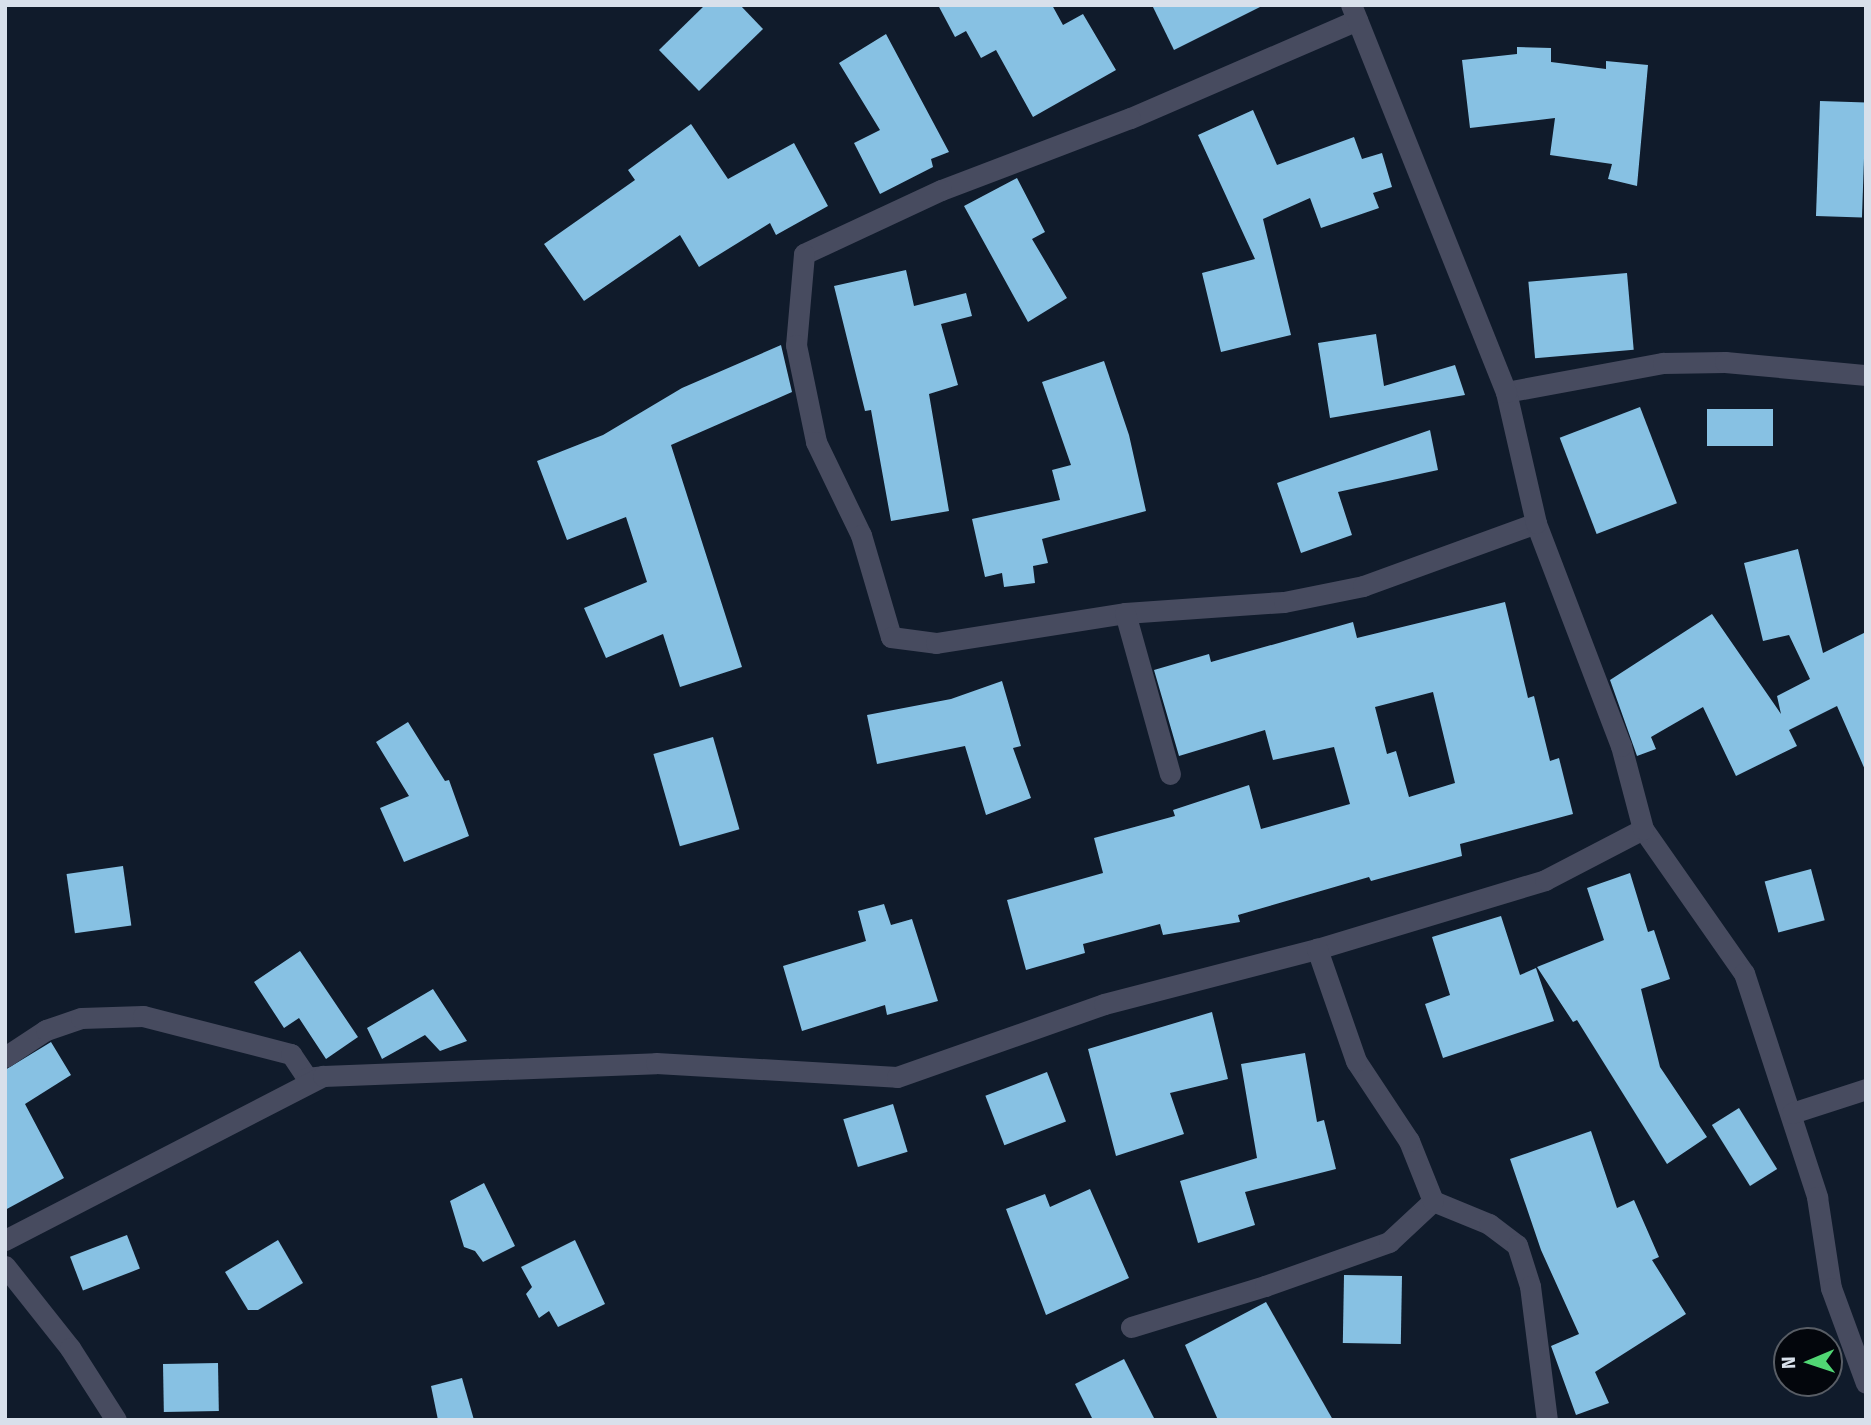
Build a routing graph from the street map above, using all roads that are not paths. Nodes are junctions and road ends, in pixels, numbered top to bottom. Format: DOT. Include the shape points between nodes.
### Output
graph roads {
  1 [pos="1354,12"];
  2 [pos="1866,375"];
  3 [pos="1506,392"];
  4 [pos="1536,523"];
  5 [pos="1125,613"];
  6 [pos="1170,774"];
  7 [pos="1643,829"];
  8 [pos="1317,949"];
  9 [pos="5,1057"];
  10 [pos="323,1076"];
  11 [pos="1866,1088"];
  12 [pos="1792,1113"];
  13 [pos="1433,1200"];
  14 [pos="5,1240"];
  15 [pos="5,1266"];
  16 [pos="1130,1327"];
  17 [pos="1866,1382"];
  18 [pos="116,1420"];
  19 [pos="1547,1420"];
  1 -- 3 [label="street"];
  1 -- 5 [label="street" via="1130,118 941,190 804,254 796,345 816,443 861,535 891,637 936,643"];
  2 -- 3 [label="street" via="1725,362 1663,363"];
  3 -- 4 [label="street"];
  4 -- 5 [label="street" via="1363,586 1284,602"];
  4 -- 7 [label="street" via="1621,746"];
  5 -- 6 [label="street"];
  7 -- 8 [label="street" via="1545,880"];
  7 -- 12 [label="street" via="1744,973"];
  8 -- 10 [label="street" via="1104,1004 897,1077 656,1063"];
  8 -- 13 [label="street" via="1356,1061 1409,1141"];
  9 -- 10 [label="street" via="46,1030 81,1018 142,1016 291,1054 307,1078"];
  10 -- 14 [label="street"];
  11 -- 12 [label="street"];
  12 -- 17 [label="street" via="1817,1197 1831,1288"];
  13 -- 16 [label="street" via="1389,1242"];
  13 -- 19 [label="street" via="1489,1224 1517,1245 1530,1286"];
  15 -- 18 [label="street" via="70,1348"];
}
